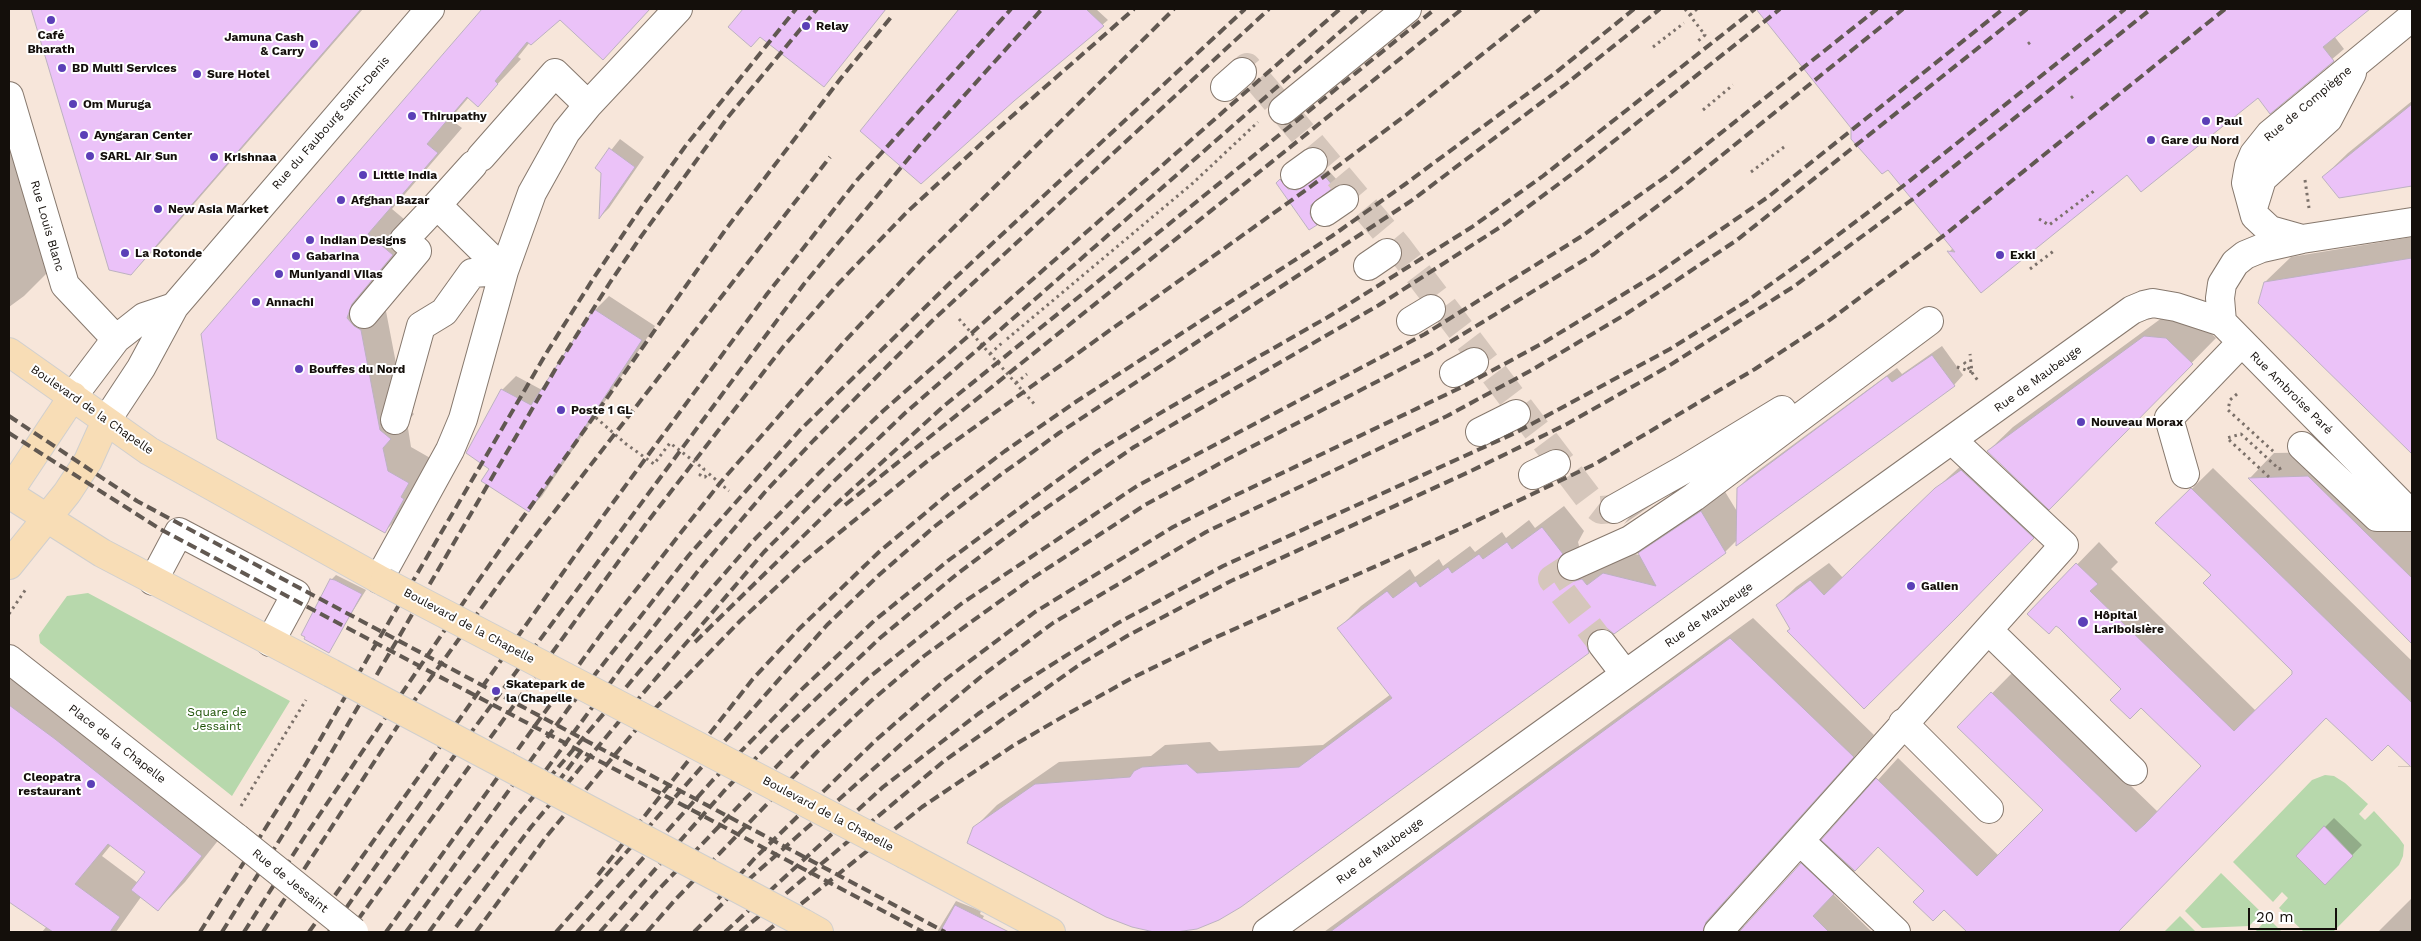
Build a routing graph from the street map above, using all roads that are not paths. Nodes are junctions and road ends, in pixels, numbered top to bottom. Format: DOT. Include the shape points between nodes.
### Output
graph roads {
  1 [pos="430,9"];
  2 [pos="678,9"];
  3 [pos="1407,9"];
  4 [pos="2412,17"];
  5 [pos="9,96"];
  6 [pos="588,105"];
  7 [pos="1273,114"];
  8 [pos="437,205"];
  9 [pos="2412,222"];
  10 [pos="2302,239"];
  11 [pos="504,271"];
  12 [pos="2152,303"];
  13 [pos="174,306"];
  14 [pos="364,314"];
  15 [pos="1929,321"];
  16 [pos="2222,322"];
  17 [pos="116,339"];
  18 [pos="2241,343"];
  19 [pos="9,352"];
  20 [pos="73,396"];
  21 [pos="1516,414"];
  22 [pos="395,420"];
  23 [pos="106,421"];
  24 [pos="1792,424"];
  25 [pos="1480,432"];
  26 [pos="1952,440"];
  27 [pos="2290,456"];
  28 [pos="2185,474"];
  29 [pos="9,493"];
  30 [pos="1614,509"];
  31 [pos="2412,516"];
  32 [pos="45,519"];
  33 [pos="9,565"];
  34 [pos="1572,566"];
  35 [pos="382,580"];
  36 [pos="153,581"];
  37 [pos="1988,630"];
  38 [pos="270,642"];
  39 [pos="1602,644"];
  40 [pos="9,658"];
  41 [pos="1625,674"];
  42 [pos="1903,723"];
  43 [pos="2133,771"];
  44 [pos="1989,810"];
  45 [pos="232,833"];
  46 [pos="1800,841"];
  47 [pos="811,928"];
  48 [pos="354,932"];
  49 [pos="1051,932"];
  50 [pos="1268,932"];
  51 [pos="1718,932"];
  52 [pos="1896,932"];
  1 -- 13 [label="street, Rue du Faubourg Saint-Denis"];
  2 -- 6 [label="street"];
  3 -- 7 [label="street"];
  4 -- 10 [label="street, Rue de Compiègne" via="2259,146 2246,176 2253,210 2270,230"];
  5 -- 17 [label="street, Rue Louis Blanc" via="65,286"];
  6 -- 8 [label="street" via="555,73"];
  6 -- 11 [label="street" via="566,132 532,193"];
  8 -- 11 [label="street"];
  8 -- 14 [label="street" via="404,240 417,251"];
  9 -- 10 [label="street"];
  10 -- 16 [label="street" via="2262,248 2235,263 2222,284"];
  11 -- 22 [label="street" via="472,273 444,312 421,326"];
  11 -- 35 [label="street" via="462,419 450,450"];
  12 -- 16 [label="street, Rue Ambroise Paré"];
  12 -- 26 [label="street, Rue de Maubeuge" via="2132,310"];
  13 -- 17 [label="street, Rue du Faubourg Saint-Denis" via="144,317"];
  13 -- 23 [label="street, Rue du Faubourg Saint-Denis" via="141,368"];
  15 -- 24 [label="street"];
  16 -- 18 [label="street, Rue Ambroise Paré"];
  17 -- 20 [label="street, Rue du Faubourg Saint-Denis"];
  18 -- 28 [label="street" via="2169,418"];
  18 -- 31 [label="street, Rue Ambroise Paré"];
  19 -- 20 [label="main road, Boulevard de la Chapelle"];
  20 -- 23 [label="main road, Boulevard de la Chapelle"];
  20 -- 29 [label="main road"];
  21 -- 25 [label="street"];
  23 -- 32 [label="main road" via="88,461 68,493"];
  23 -- 35 [label="main road, Boulevard de la Chapelle" via="149,451"];
  24 -- 30 [label="street" via="1782,410"];
  24 -- 34 [label="street" via="1630,540"];
  26 -- 37 [label="street" via="2064,545"];
  26 -- 41 [label="street, Rue de Maubeuge"];
  27 -- 31 [label="street" via="2377,516"];
  29 -- 32 [label="main road"];
  32 -- 33 [label="main road"];
  32 -- 36 [label="main road"];
  35 -- 49 [label="main road, Boulevard de la Chapelle, bridge"];
  36 -- 38 [label="main road"];
  36 -- 38 [label="street" via="179,532 296,594"];
  37 -- 42 [label="street"];
  37 -- 43 [label="street"];
  38 -- 47 [label="main road, bridge"];
  39 -- 41 [label="street"];
  40 -- 45 [label="street, Place de la Chapelle"];
  41 -- 50 [label="street, Rue de Maubeuge"];
  42 -- 44 [label="street"];
  42 -- 46 [label="street"];
  45 -- 48 [label="street, Rue de Jessaint, bridge"];
  46 -- 51 [label="street"];
  46 -- 52 [label="street"];
}
